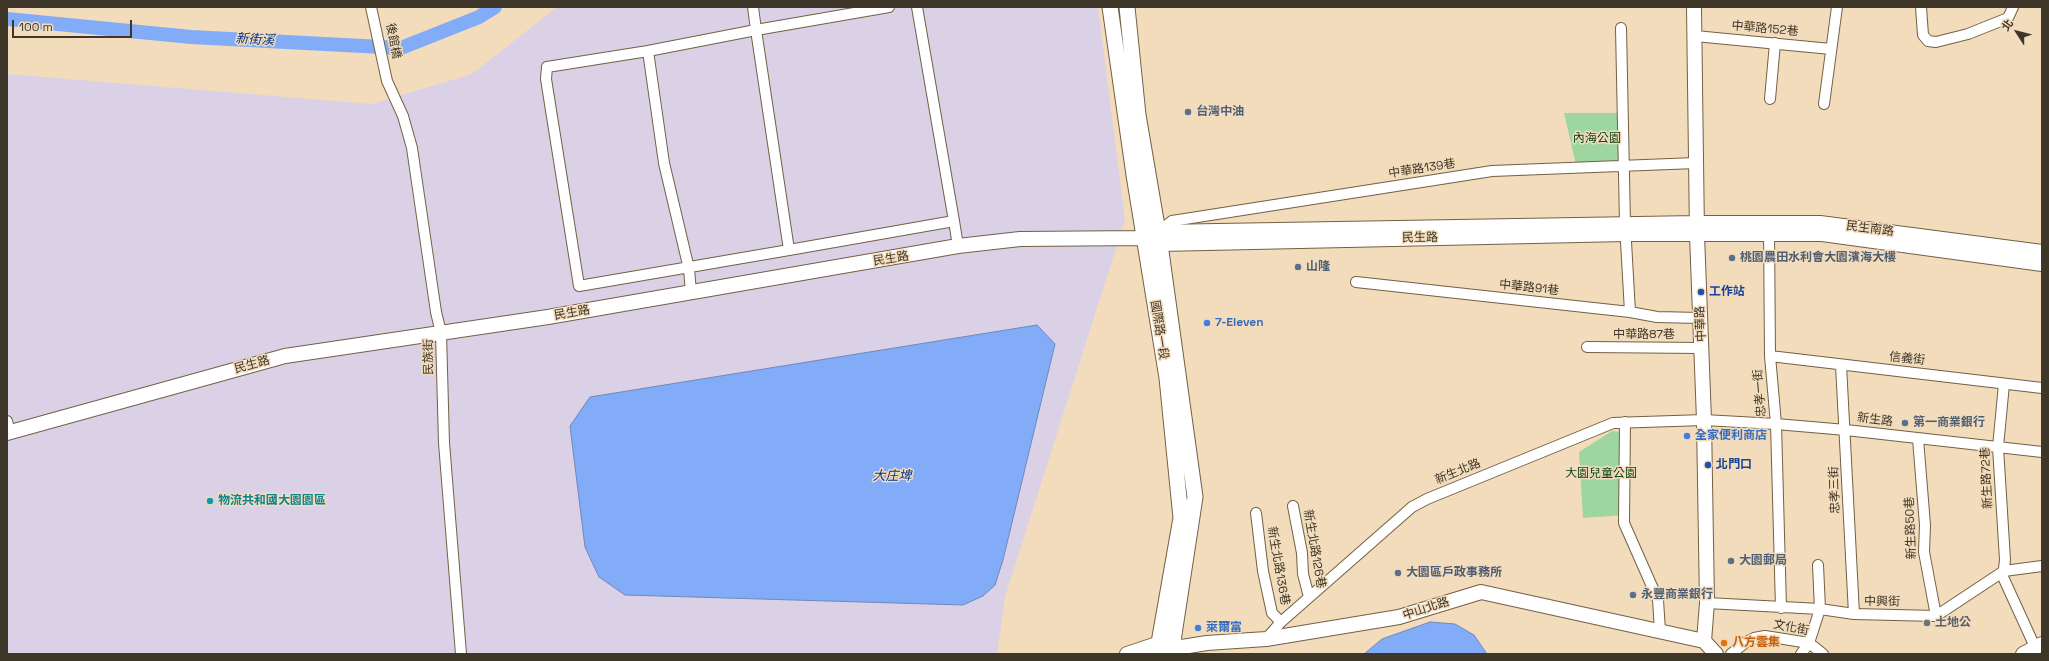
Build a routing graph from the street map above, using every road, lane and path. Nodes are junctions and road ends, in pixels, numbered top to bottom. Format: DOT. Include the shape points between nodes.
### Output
graph roads {
  1 [pos="371,7"];
  2 [pos="753,7"];
  3 [pos="889,7"];
  4 [pos="918,7"];
  5 [pos="1110,7"];
  6 [pos="1127,7"];
  7 [pos="1694,7"];
  8 [pos="1837,7"];
  9 [pos="1921,7"];
  10 [pos="2013,7"];
  11 [pos="1621,28"];
  12 [pos="756,30"];
  13 [pos="1695,36"];
  14 [pos="1775,43"];
  15 [pos="1831,48"];
  16 [pos="648,51"];
  17 [pos="385,67"];
  18 [pos="1770,99"];
  19 [pos="1824,104"];
  20 [pos="1696,163"];
  21 [pos="1624,167"];
  22 [pos="954,221"];
  23 [pos="1769,228"];
  24 [pos="1626,229"];
  25 [pos="1697,229"];
  26 [pos="1144,238"];
  27 [pos="1159,238"];
  28 [pos="958,246"];
  29 [pos="789,250"];
  30 [pos="2042,252"];
  31 [pos="2042,264"];
  32 [pos="689,269"];
  33 [pos="1356,282"];
  34 [pos="691,292"];
  35 [pos="1630,312"];
  36 [pos="1700,318"];
  37 [pos="441,334"];
  38 [pos="1587,347"];
  39 [pos="1702,348"];
  40 [pos="1770,356"];
  41 [pos="1841,365"];
  42 [pos="2004,384"];
  43 [pos="2042,388"];
  44 [pos="1704,420"];
  45 [pos="1625,422"];
  46 [pos="1776,424"];
  47 [pos="8,429"];
  48 [pos="1846,430"];
  49 [pos="1918,439"];
  50 [pos="1998,447"];
  51 [pos="2042,452"];
  52 [pos="1293,506"];
  53 [pos="1256,513"];
  54 [pos="1818,565"];
  55 [pos="2042,566"];
  56 [pos="2004,571"];
  57 [pos="1309,597"];
  58 [pos="1707,602"];
  59 [pos="1781,608"];
  60 [pos="1820,610"];
  61 [pos="1854,614"];
  62 [pos="1936,616"];
  63 [pos="1281,622"];
  64 [pos="1660,631"];
  65 [pos="1266,639"];
  66 [pos="1704,641"];
  67 [pos="1809,643"];
  68 [pos="2033,648"];
  69 [pos="1165,649"];
  70 [pos="461,654"];
  71 [pos="1127,654"];
  72 [pos="1716,654"];
  73 [pos="1731,654"];
  74 [pos="1801,654"];
  75 [pos="1823,654"];
  1 -- 17 [label="street, 後館橋"];
  2 -- 12 [label="street"];
  3 -- 12 [label="street"];
  4 -- 22 [label="street"];
  5 -- 26 [label="main road, 國際路一段"];
  6 -- 27 [label="main road, 國際路一段" via="1138,115"];
  7 -- 13 [label="main road, 中華路"];
  8 -- 15 [label="street"];
  9 -- 10 [label="street" via="1923,35 1928,41 1936,42 1968,34 2008,18"];
  11 -- 21 [label="street"];
  12 -- 16 [label="street"];
  12 -- 29 [label="street"];
  13 -- 14 [label="street, 中華路152巷"];
  13 -- 20 [label="main road, 中華路"];
  14 -- 15 [label="street, 中華路152巷"];
  14 -- 18 [label="street"];
  15 -- 19 [label="street"];
  16 -- 32 [label="street" via="664,162"];
  16 -- 32 [label="street" via="547,68 546,79 579,286"];
  17 -- 37 [label="street, 民族街" via="391,92 403,116 412,148"];
  20 -- 21 [label="street, 中華路139巷"];
  20 -- 25 [label="main road, 中華路"];
  21 -- 24 [label="street"];
  21 -- 27 [label="street, 中華路139巷" via="1492,171 1172,222"];
  22 -- 28 [label="street"];
  22 -- 29 [label="street"];
  23 -- 25 [label="main road, 民生南路"];
  23 -- 30 [label="main road, 民生南路" via="1820,223"];
  23 -- 31 [label="main road, 民生南路"];
  23 -- 40 [label="street, 忠孝一街"];
  24 -- 25 [label="main road, 民生路"];
  24 -- 27 [label="main road, 民生路"];
  24 -- 35 [label="street"];
  25 -- 36 [label="main road, 中華路"];
  26 -- 27 [label="main road, 民生路"];
  26 -- 28 [label="main road, 民生路" via="1020,239"];
  26 -- 69 [label="main road, 國際路一段" via="1167,378 1181,518"];
  27 -- 69 [label="main road, 國際路一段" via="1195,497"];
  28 -- 34 [label="main road, 民生路"];
  29 -- 32 [label="street"];
  32 -- 34 [label="street"];
  33 -- 35 [label="street, 中華路91巷"];
  34 -- 37 [label="main road, 民生路"];
  35 -- 36 [label="street, 中華路91巷" via="1657,317"];
  36 -- 39 [label="main road, 中華路"];
  37 -- 47 [label="main road, 民生路" via="285,356"];
  37 -- 70 [label="street, 民族街" via="444,442"];
  38 -- 39 [label="street, 中華路87巷"];
  39 -- 44 [label="main road, 中華路"];
  40 -- 41 [label="street, 信義街"];
  40 -- 46 [label="street, 忠孝一街"];
  41 -- 42 [label="street, 信義街"];
  41 -- 48 [label="street, 忠孝三街"];
  42 -- 43 [label="street, 信義街"];
  42 -- 50 [label="street, 新生路72巷"];
  44 -- 45 [label="street, 新生北路"];
  44 -- 46 [label="street, 新生路"];
  44 -- 58 [label="main road, 中華路"];
  45 -- 57 [label="street, 新生北路" via="1613,423 1412,507"];
  45 -- 64 [label="street" via="1624,523 1658,600"];
  46 -- 48 [label="street, 新生路"];
  46 -- 59 [label="street, 忠孝一街"];
  48 -- 49 [label="street, 新生路"];
  48 -- 61 [label="street, 忠孝三街"];
  49 -- 50 [label="street, 新生路"];
  49 -- 62 [label="street, 新生路50巷" via="1925,525 1924,552"];
  50 -- 51 [label="street, 新生路"];
  50 -- 56 [label="street, 新生路72巷"];
  52 -- 57 [label="street, 新生北路126巷"];
  53 -- 63 [label="street, 新生北路136巷" via="1263,571 1272,613"];
  54 -- 60 [label="street"];
  55 -- 56 [label="street"];
  56 -- 62 [label="street"];
  56 -- 68 [label="street, 新生路72巷" via="2003,577"];
  57 -- 63 [label="street, 新生北路"];
  58 -- 59 [label="street, 中興街"];
  58 -- 66 [label="main road, 中華路"];
  59 -- 60 [label="street, 中興街"];
  60 -- 61 [label="street, 中興街"];
  60 -- 67 [label="street"];
  61 -- 62 [label="street, 中興街"];
  63 -- 65 [label="street, 新生北路"];
  64 -- 65 [label="main road, 中山北路" via="1482,592 1399,617"];
  64 -- 66 [label="main road, 中山北路"];
  65 -- 69 [label="main road, 中山北路"];
  66 -- 72 [label="main road"];
  67 -- 73 [label="street, 文化街" via="1765,636 1746,642"];
  67 -- 74 [label="street"];
  67 -- 75 [label="street, 文化街"];
  69 -- 71 [label="main road, 中山北路"];
}
